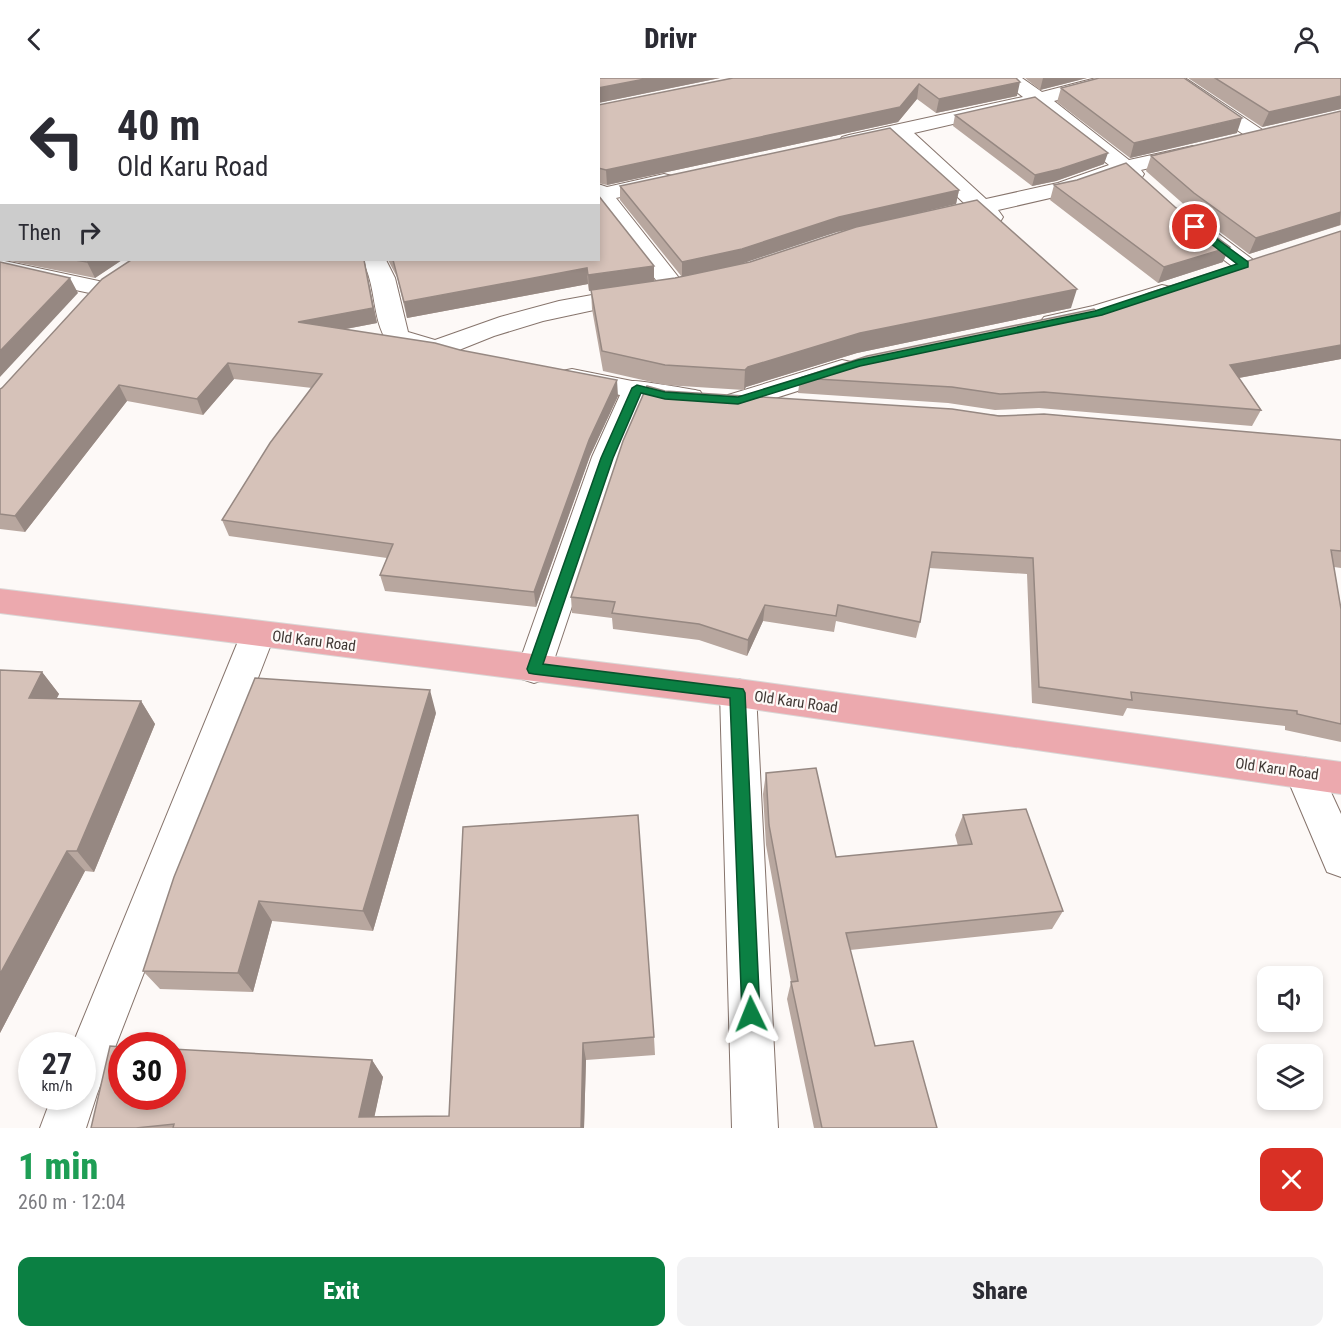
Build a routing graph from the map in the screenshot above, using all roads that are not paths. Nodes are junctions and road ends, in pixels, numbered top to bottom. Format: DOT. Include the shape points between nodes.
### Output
graph roads {
  1 [pos="1009,78"];
  2 [pos="1119,78"];
  3 [pos="1172,78"];
  4 [pos="1037,97"];
  5 [pos="898,130"];
  6 [pos="1284,131"];
  7 [pos="1260,137"];
  8 [pos="1238,142"];
  9 [pos="830,145"];
  10 [pos="1215,147"];
  11 [pos="1125,167"];
  12 [pos="684,177"];
  13 [pos="1152,191"];
  14 [pos="600,194"];
  15 [pos="980,206"];
  16 [pos="1179,215"];
  17 [pos="924,220"];
  18 [pos="1005,229"];
  19 [pos="375,261"];
  20 [pos="0,267"];
  21 [pos="1215,274"];
  22 [pos="1187,284"];
  23 [pos="77,311"];
  24 [pos="1029,328"];
  25 [pos="436,349"];
  26 [pos="482,360"];
  27 [pos="870,361"];
  28 [pos="549,374"];
  29 [pos="637,388"];
  30 [pos="738,401"];
  31 [pos="808,405"];
  32 [pos="0,601"];
  33 [pos="258,634"];
  34 [pos="534,669"];
  35 [pos="738,693"];
  36 [pos="1304,773"];
  37 [pos="1341,778"];
  38 [pos="1341,859"];
  39 [pos="96,1042"];
  40 [pos="70,1110"];
  41 [pos="63,1128"];
  42 [pos="755,1128"];
  1 -- 4 [label="street"];
  2 -- 4 [label="street"];
  3 -- 7 [label="street"];
  4 -- 5 [label="street"];
  4 -- 11 [label="street"];
  5 -- 9 [label="street"];
  5 -- 15 [label="street"];
  6 -- 7 [label="street"];
  7 -- 8 [label="street"];
  10 -- 11 [label="street"];
  11 -- 13 [label="street"];
  11 -- 15 [label="street" via="1064,188"];
  12 -- 14 [label="street"];
  14 -- 25 [label="street" via="685,286 587,300 492,326"];
  15 -- 17 [label="street"];
  15 -- 18 [label="street"];
  16 -- 21 [label="street" via="1255,261"];
  19 -- 25 [label="street" via="381,270 392,329 397,337"];
  20 -- 23 [label="street" via="107,282"];
  22 -- 24 [label="street" via="1089,306"];
  25 -- 26 [label="street"];
  27 -- 30 [label="street"];
  28 -- 29 [label="street"];
  29 -- 30 [label="street" via="665,396"];
  29 -- 34 [label="street" via="607,458"];
  30 -- 31 [label="street"];
  32 -- 33 [label="main road, Old Karu Road"];
  33 -- 34 [label="main road, Old Karu Road"];
  33 -- 39 [label="street"];
  34 -- 35 [label="main road, Old Karu Road"];
  35 -- 36 [label="main road, Old Karu Road"];
  35 -- 42 [label="street"];
  36 -- 37 [label="main road, Old Karu Road"];
  36 -- 38 [label="street"];
  40 -- 41 [label="street"];
}
